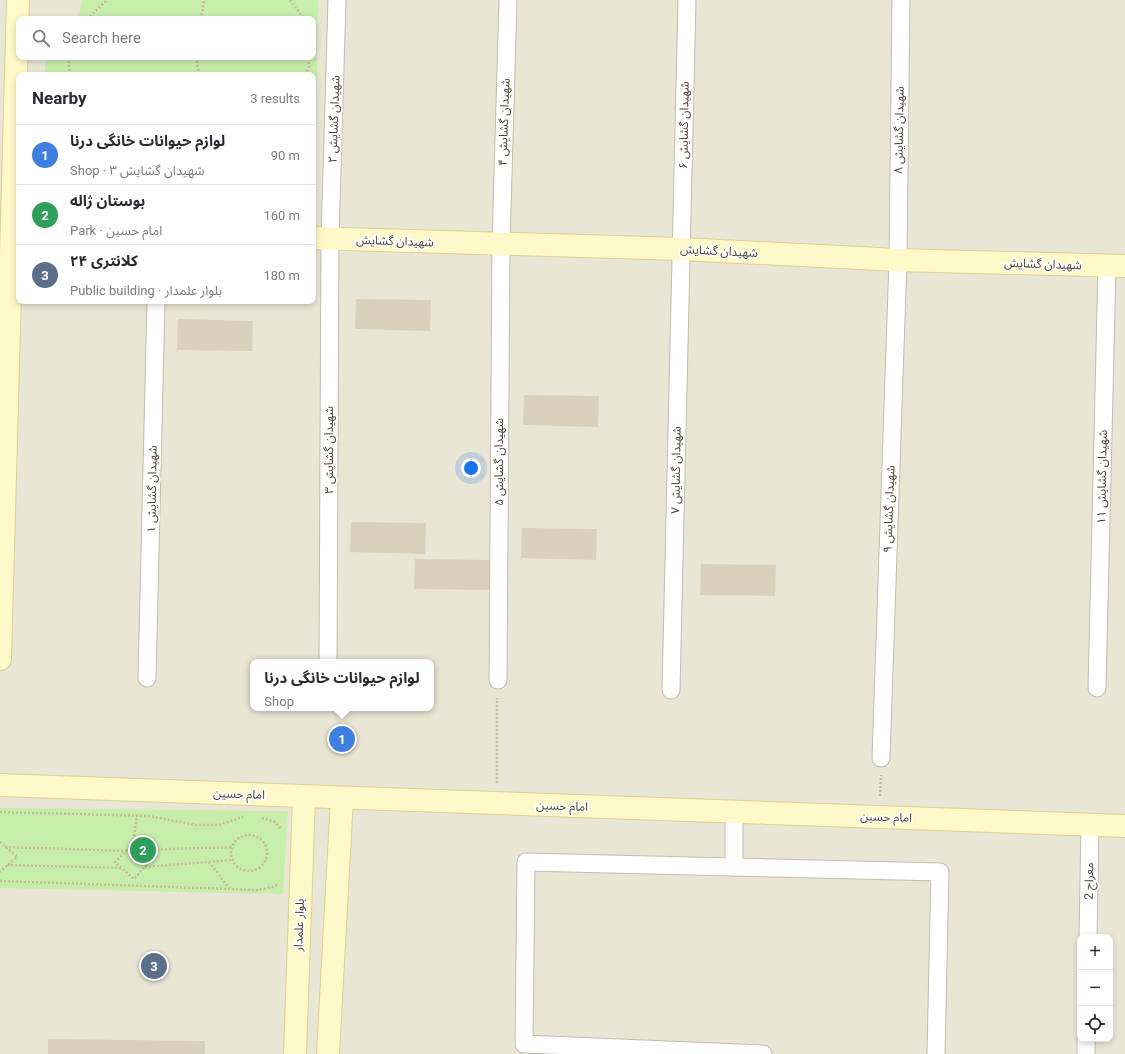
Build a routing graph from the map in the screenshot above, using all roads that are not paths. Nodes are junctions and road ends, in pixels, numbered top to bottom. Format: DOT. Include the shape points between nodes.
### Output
graph roads {
  1 [pos="18,0"];
  2 [pos="337,0"];
  3 [pos="508,0"];
  4 [pos="687,0"];
  5 [pos="901,0"];
  6 [pos="17,16"];
  7 [pos="16,57"];
  8 [pos="10,229"];
  9 [pos="322,238"];
  10 [pos="501,244"];
  11 [pos="681,249"];
  12 [pos="898,260"];
  13 [pos="1116,266"];
  14 [pos="156,304"];
  15 [pos="0,659"];
  16 [pos="328,659"];
  17 [pos="147,678"];
  18 [pos="498,680"];
  19 [pos="1097,688"];
  20 [pos="671,690"];
  21 [pos="881,758"];
  22 [pos="0,785"];
  23 [pos="304,796"];
  24 [pos="342,798"];
  25 [pos="734,812"];
  26 [pos="1090,825"];
  27 [pos="1125,826"];
  28 [pos="734,867"];
  29 [pos="1088,934"];
  30 [pos="1086,1042"];
  31 [pos="295,1054"];
  32 [pos="328,1054"];
  33 [pos="763,1054"];
  34 [pos="936,1054"];
  35 [pos="1086,1054"];
  1 -- 6 [label="main road"];
  2 -- 9 [label="street, شهیدان گشایش ۲"];
  3 -- 10 [label="street, شهیدان گشایش ۴"];
  4 -- 11 [label="street, شهیدان گشایش ۶"];
  5 -- 12 [label="street, شهیدان گشایش ۸"];
  7 -- 8 [label="main road"];
  8 -- 15 [label="main road"];
  9 -- 10 [label="main road, شهیدان گشایش"];
  9 -- 16 [label="street, شهیدان گشایش ۳"];
  10 -- 11 [label="main road, شهیدان گشایش"];
  10 -- 18 [label="street, شهیدان گشایش ۵"];
  11 -- 12 [label="main road, شهیدان گشایش"];
  11 -- 20 [label="street, شهیدان گشایش ۷"];
  12 -- 13 [label="main road, شهیدان گشایش"];
  12 -- 21 [label="street, شهیدان گشایش ۹"];
  13 -- 19 [label="street, شهیدان گشایش ۱۱"];
  14 -- 17 [label="street, شهیدان گشایش ۱"];
  22 -- 23 [label="main road, امام حسین"];
  23 -- 24 [label="main road, امام حسین"];
  23 -- 31 [label="main road, بلوار علمدار"];
  24 -- 25 [label="main road, امام حسین"];
  24 -- 32 [label="main road"];
  25 -- 26 [label="main road, امام حسین"];
  25 -- 28 [label="street"];
  26 -- 27 [label="main road, امام حسین"];
  26 -- 29 [label="street, معراج 2"];
  28 -- 33 [label="street" via="526,862 524,1044"];
  28 -- 34 [label="street" via="940,872"];
  30 -- 35 [label="street"];
}
